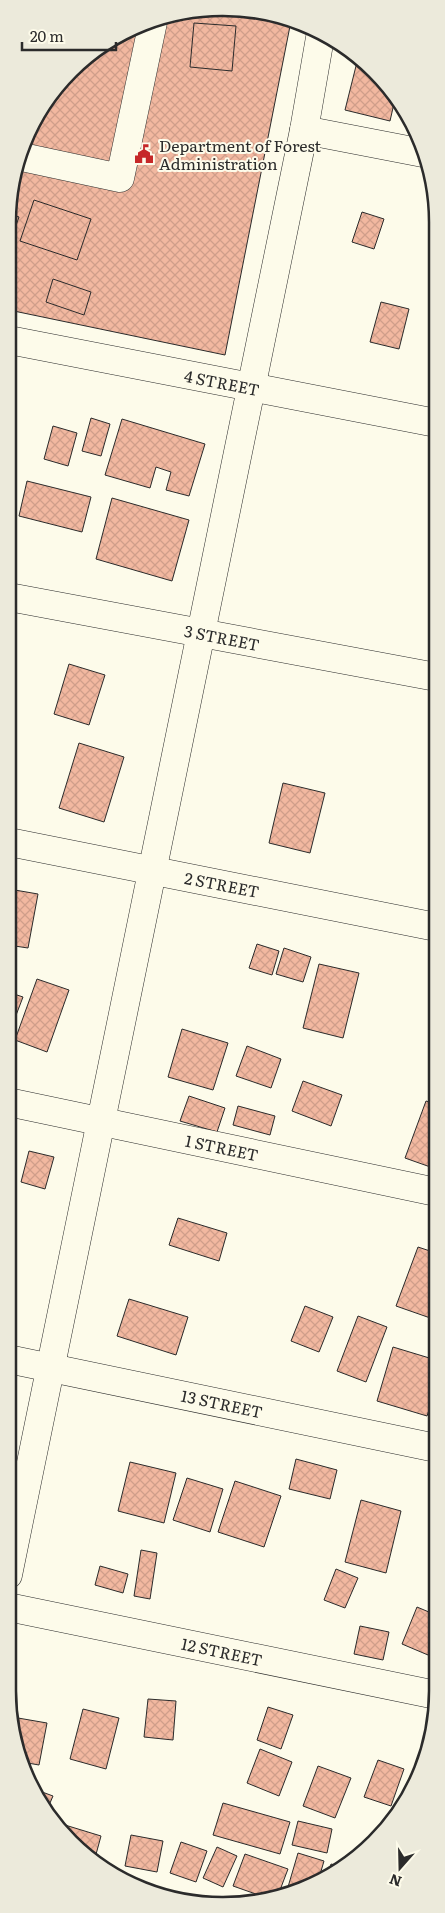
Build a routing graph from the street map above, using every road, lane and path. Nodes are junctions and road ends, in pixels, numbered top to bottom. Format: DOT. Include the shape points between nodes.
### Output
graph roads {
  1 [pos="152,29"];
  2 [pos="319,41"];
  3 [pos="304,130"];
  4 [pos="416,152"];
  5 [pos="26,158"];
  6 [pos="16,341"];
  7 [pos="251,387"];
  8 [pos="429,422"];
  9 [pos="16,598"];
  10 [pos="201,633"];
  11 [pos="429,676"];
  12 [pos="16,843"];
  13 [pos="152,870"];
  14 [pos="429,926"];
  15 [pos="16,1104"];
  16 [pos="101,1122"];
  17 [pos="429,1191"];
  18 [pos="16,1360"];
  19 [pos="50,1367"];
  20 [pos="429,1447"];
  21 [pos="16,1535"];
  22 [pos="16,1609"];
  23 [pos="429,1693"];
  1 -- 5 [label="street" via="120,178"];
  2 -- 3 [label="street"];
  3 -- 4 [label="street"];
  3 -- 7 [label="street"];
  6 -- 7 [label="street, 4 STREET"];
  7 -- 8 [label="street, 4 STREET"];
  7 -- 10 [label="street"];
  9 -- 10 [label="street, 3 STREET"];
  10 -- 11 [label="street, 3 STREET"];
  10 -- 13 [label="street"];
  12 -- 13 [label="street, 2 STREET"];
  13 -- 14 [label="street, 2 STREET"];
  13 -- 16 [label="street"];
  15 -- 16 [label="street, 1 STREET"];
  16 -- 17 [label="street, 1 STREET"];
  16 -- 19 [label="street"];
  18 -- 19 [label="street, 13 STREET"];
  19 -- 20 [label="street, 13 STREET"];
  19 -- 21 [label="street"];
  22 -- 23 [label="street, 12 STREET"];
}
